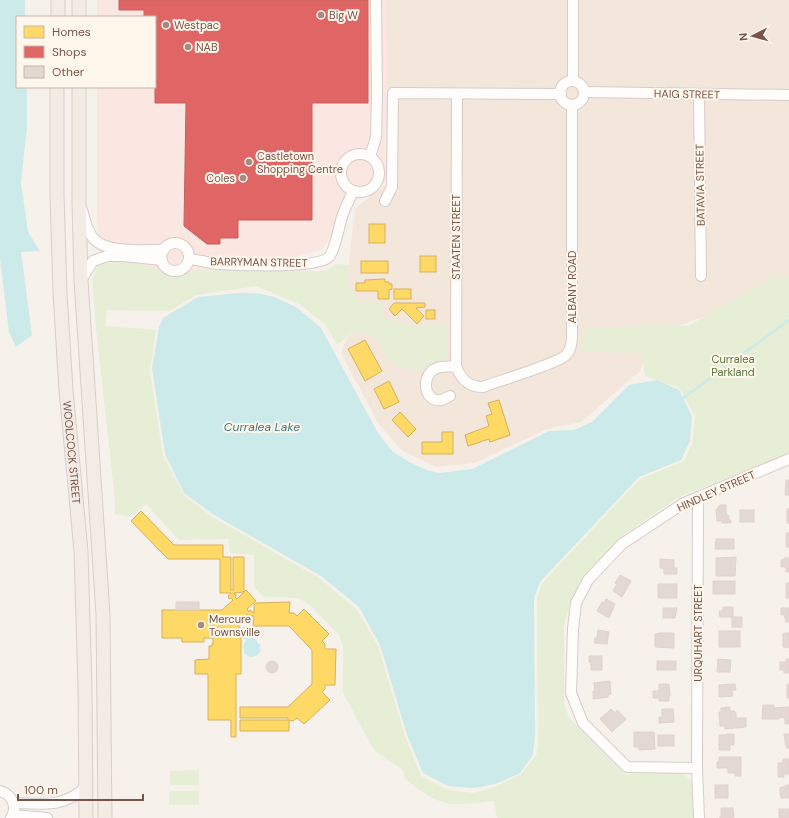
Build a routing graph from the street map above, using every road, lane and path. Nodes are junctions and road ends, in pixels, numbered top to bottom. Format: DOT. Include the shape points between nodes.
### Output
graph roads {
  1 [pos="58,0"];
  2 [pos="79,0"];
  3 [pos="376,0"];
  4 [pos="574,0"];
  5 [pos="58,16"];
  6 [pos="79,16"];
  7 [pos="573,81"];
  8 [pos="57,88"];
  9 [pos="79,88"];
  10 [pos="584,92"];
  11 [pos="457,94"];
  12 [pos="560,94"];
  13 [pos="699,94"];
  14 [pos="789,95"];
  15 [pos="572,105"];
  16 [pos="370,157"];
  17 [pos="353,191"];
  18 [pos="385,200"];
  19 [pos="79,203"];
  20 [pos="164,250"];
  21 [pos="189,259"];
  22 [pos="162,260"];
  23 [pos="701,276"];
  24 [pos="81,280"];
  25 [pos="456,366"];
  26 [pos="462,378"];
  27 [pos="450,396"];
  28 [pos="789,459"];
  29 [pos="698,497"];
  30 [pos="697,768"];
  31 [pos="86,786"];
  32 [pos="0,791"];
  33 [pos="14,803"];
  34 [pos="12,816"];
  35 [pos="46,818"];
  36 [pos="86,818"];
  37 [pos="105,818"];
  38 [pos="699,818"];
  1 -- 5 [label="main road"];
  2 -- 6 [label="main road"];
  3 -- 16 [label="street" via="376,137"];
  4 -- 7 [label="street"];
  7 -- 10 [label="street" via="580,84"];
  7 -- 12 [label="street" via="565,84"];
  8 -- 31 [label="main road, WOOLCOCK STREET" via="60,293 81,550"];
  9 -- 19 [label="main road, WOOLCOCK STREET"];
  10 -- 13 [label="street, HAIG STREET"];
  10 -- 15 [label="street" via="581,102"];
  11 -- 12 [label="street"];
  11 -- 18 [label="street" via="393,93 392,188"];
  11 -- 25 [label="street, STAATEN STREET"];
  12 -- 15 [label="street" via="564,102"];
  13 -- 14 [label="street, HAIG STREET"];
  13 -- 23 [label="street, BATAVIA STREET"];
  15 -- 26 [label="street, ALBANY ROAD" via="570,350 560,360 483,386 475,387"];
  16 -- 17 [label="street" via="379,172 377,180 367,191"];
  16 -- 17 [label="street" via="359,154 343,163 341,178"];
  17 -- 21 [label="street, BARRYMAN STREET" via="343,214 335,245 329,257 320,261 310,264 269,265 219,264"];
  19 -- 20 [label="street" via="94,240 100,244 116,248"];
  19 -- 24 [label="main road, WOOLCOCK STREET"];
  20 -- 21 [label="street" via="173,243 181,245 187,250"];
  20 -- 22 [label="street"];
  21 -- 22 [label="street" via="185,267 176,271 167,268"];
  22 -- 24 [label="street" via="107,256 93,261"];
  24 -- 37 [label="main road, WOOLCOCK STREET" via="103,615"];
  25 -- 26 [label="street, STAATEN STREET"];
  25 -- 27 [label="street" via="437,368 429,374 425,384 428,394 433,399 441,400"];
  28 -- 29 [label="street, HINDLEY STREET"];
  29 -- 30 [label="street, URQUHART STREET"];
  29 -- 30 [label="street, HINDLEY STREET" via="684,503 622,544 588,580 576,603 571,693 583,723 627,767"];
  30 -- 38 [label="street"];
  31 -- 33 [label="street" via="81,792 61,802"];
  31 -- 36 [label="main road, WOOLCOCK STREET"];
  32 -- 33 [label="street"];
  33 -- 34 [label="street"];
  34 -- 35 [label="street"];
}
